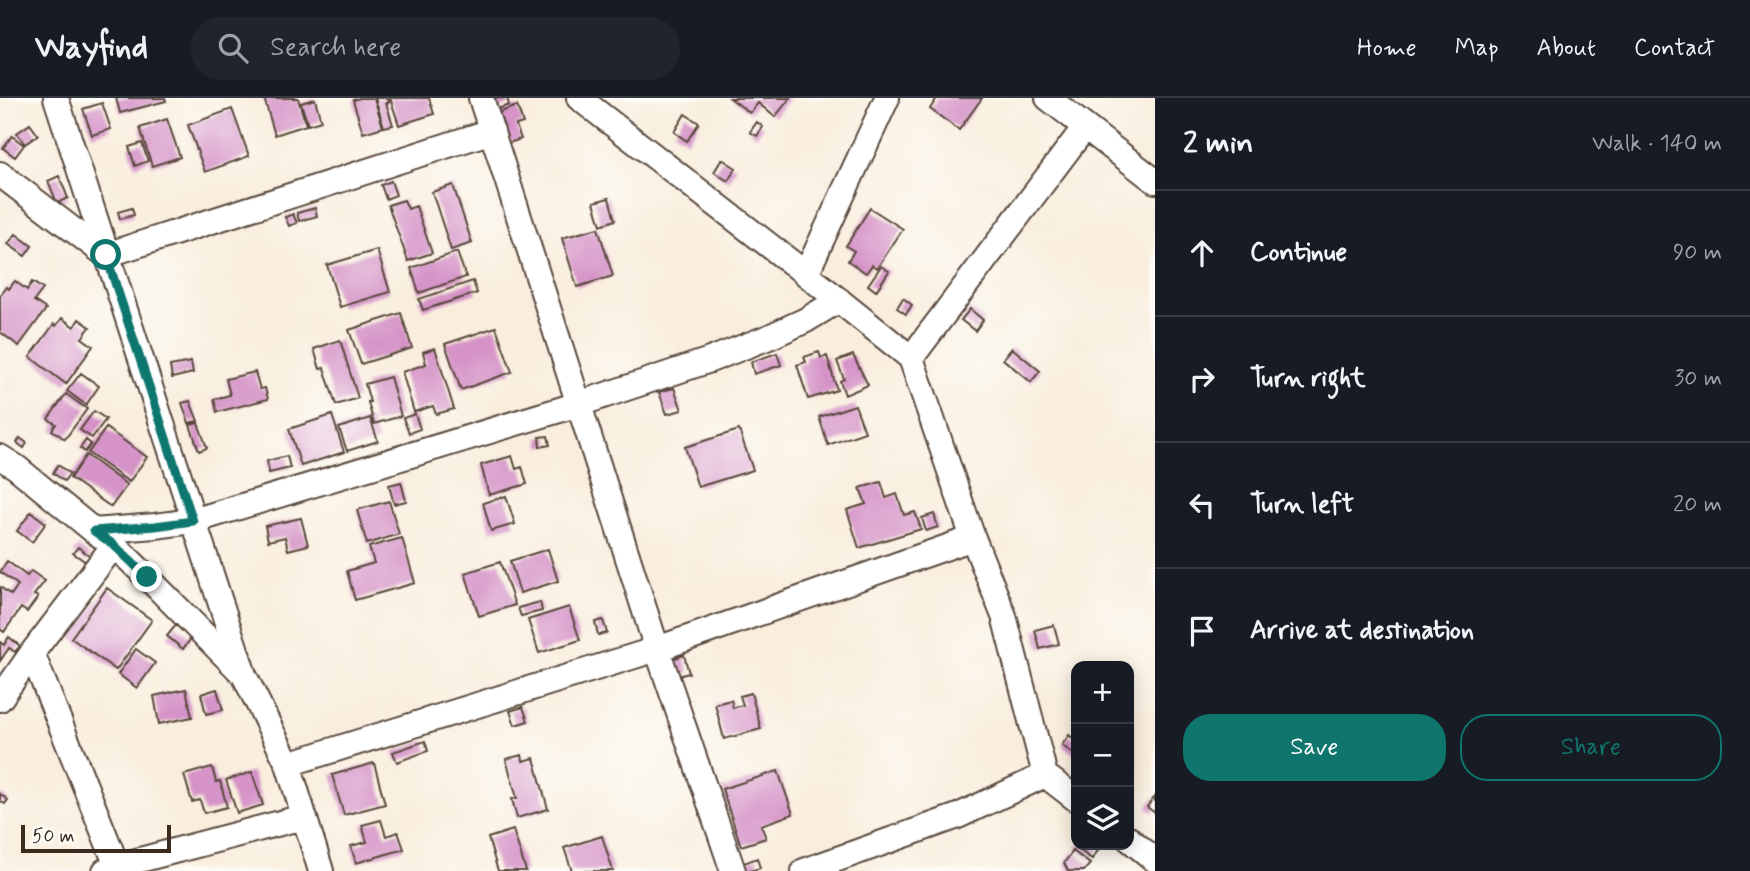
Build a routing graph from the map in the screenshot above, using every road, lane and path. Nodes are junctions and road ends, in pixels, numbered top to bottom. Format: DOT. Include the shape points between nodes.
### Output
graph roads {
  1 [pos="56,98"];
  2 [pos="481,98"];
  3 [pos="579,98"];
  4 [pos="887,98"];
  5 [pos="1048,98"];
  6 [pos="1085,127"];
  7 [pos="492,131"];
  8 [pos="0,174"];
  9 [pos="1155,181"];
  10 [pos="106,255"];
  11 [pos="806,274"];
  12 [pos="839,300"];
  13 [pos="911,358"];
  14 [pos="579,404"];
  15 [pos="0,457"];
  16 [pos="193,521"];
  17 [pos="104,538"];
  18 [pos="974,538"];
  19 [pos="657,649"];
  20 [pos="32,653"];
  21 [pos="244,674"];
  22 [pos="0,699"];
  23 [pos="288,764"];
  24 [pos="1045,775"];
  25 [pos="1071,795"];
  26 [pos="303,817"];
  27 [pos="1134,843"];
  28 [pos="1155,860"];
  29 [pos="111,869"];
  30 [pos="321,871"];
  31 [pos="733,871"];
  32 [pos="804,871"];
  1 -- 10 [label="street"];
  2 -- 7 [label="street"];
  3 -- 11 [label="street"];
  4 -- 11 [label="street"];
  5 -- 6 [label="street"];
  6 -- 9 [label="street"];
  6 -- 13 [label="street"];
  7 -- 10 [label="street"];
  7 -- 14 [label="street"];
  8 -- 10 [label="street"];
  10 -- 16 [label="street"];
  11 -- 12 [label="street"];
  12 -- 13 [label="street"];
  12 -- 14 [label="street" via="769,337"];
  13 -- 18 [label="street"];
  14 -- 16 [label="street"];
  14 -- 19 [label="street"];
  15 -- 17 [label="street"];
  16 -- 17 [label="street"];
  16 -- 21 [label="street"];
  17 -- 20 [label="street"];
  17 -- 21 [label="street"];
  18 -- 19 [label="street"];
  18 -- 24 [label="street" via="1004,615"];
  19 -- 23 [label="street"];
  19 -- 31 [label="street"];
  20 -- 22 [label="street"];
  20 -- 29 [label="street"];
  21 -- 23 [label="street"];
  23 -- 26 [label="street"];
  24 -- 25 [label="street"];
  24 -- 32 [label="street" via="958,816"];
  26 -- 29 [label="street"];
  26 -- 30 [label="street"];
  27 -- 28 [label="street"];
}
